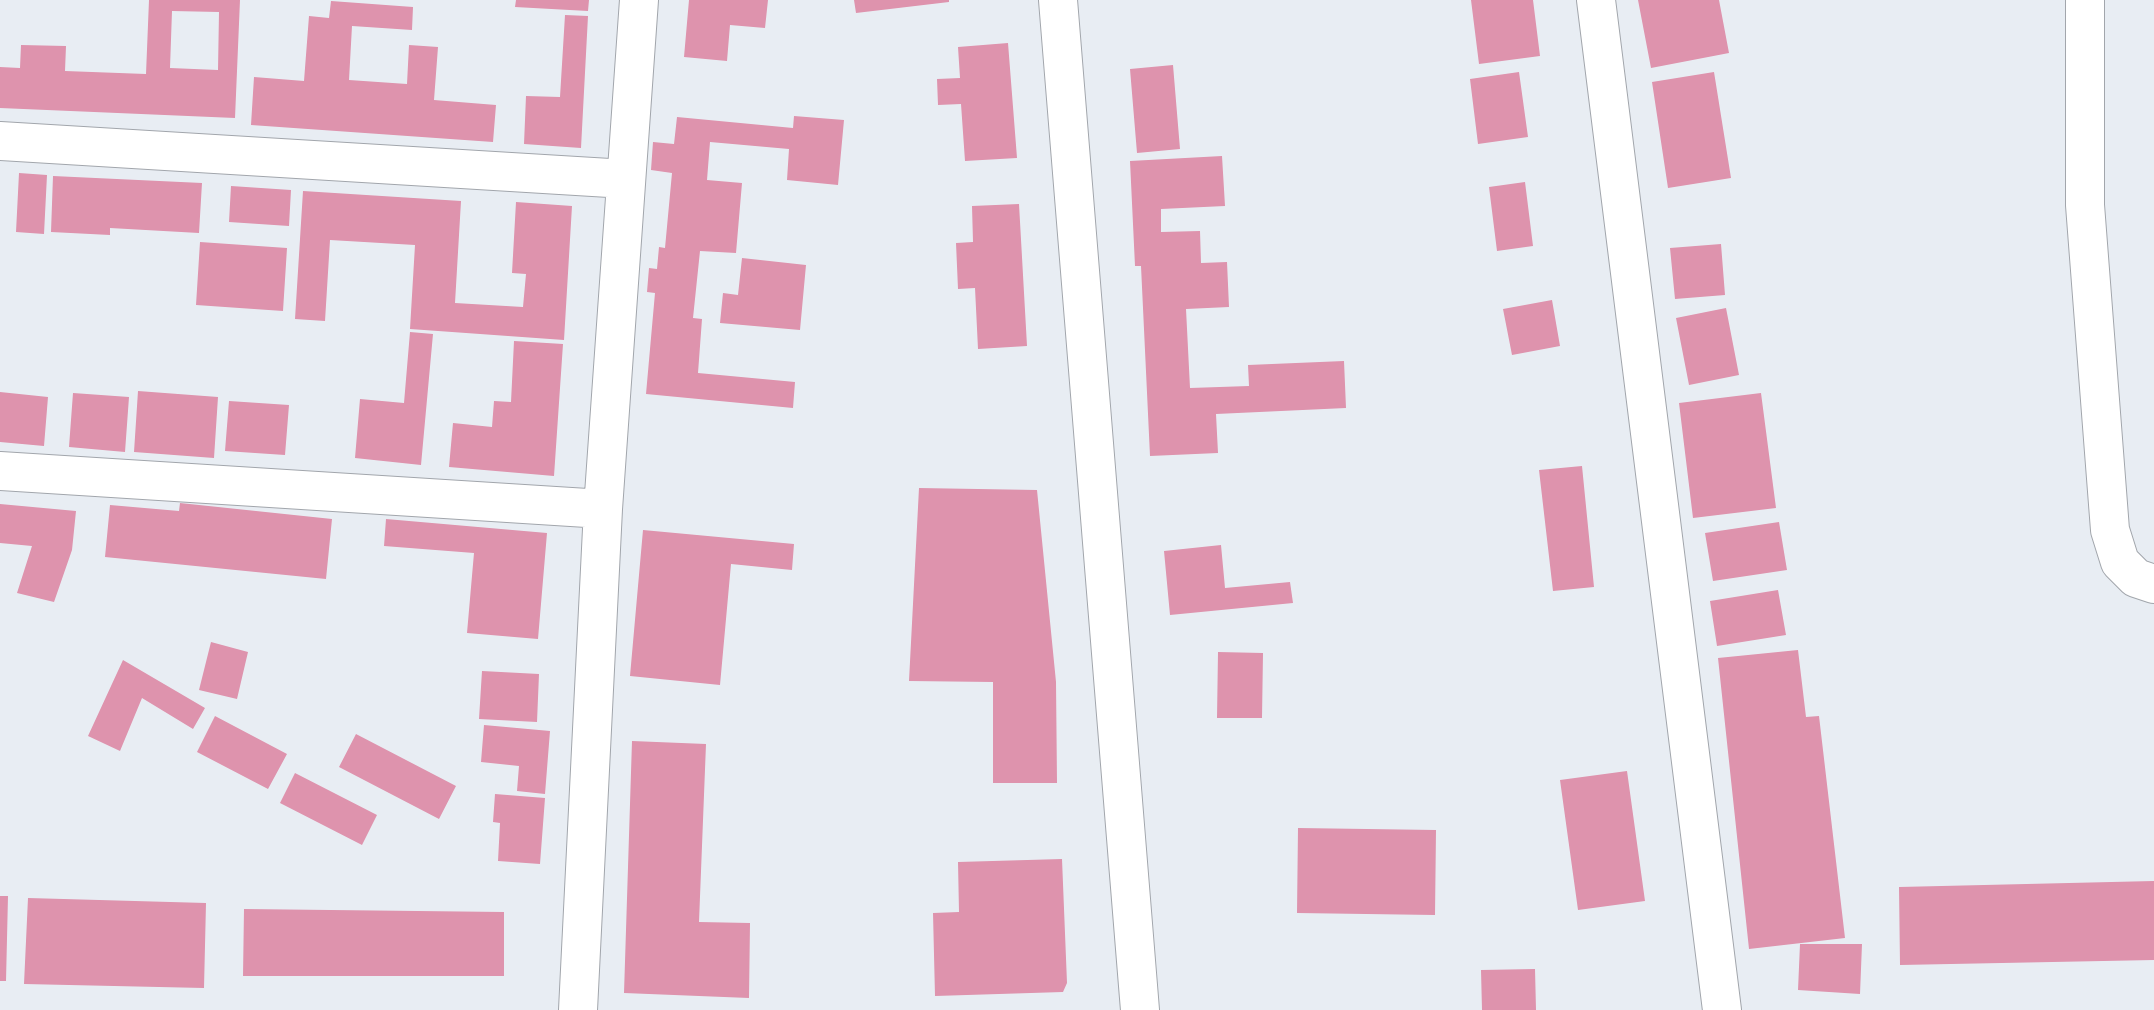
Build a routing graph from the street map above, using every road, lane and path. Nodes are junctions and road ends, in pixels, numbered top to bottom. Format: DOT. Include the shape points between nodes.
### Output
graph roads {
  1 [pos="639,0"];
  2 [pos="1058,0"];
  3 [pos="1596,0"];
  4 [pos="2085,0"];
  5 [pos="0,141"];
  6 [pos="626,178"];
  7 [pos="0,471"];
  8 [pos="603,509"];
  9 [pos="2154,584"];
  10 [pos="578,1010"];
  11 [pos="1140,1010"];
  12 [pos="1722,1010"];
  1 -- 6 [label="street"];
  2 -- 11 [label="street"];
  3 -- 12 [label="street"];
  4 -- 9 [label="street" via="2085,205 2110,530 2120,562 2136,578"];
  5 -- 6 [label="street"];
  6 -- 8 [label="street"];
  7 -- 8 [label="street"];
  8 -- 10 [label="street"];
}
